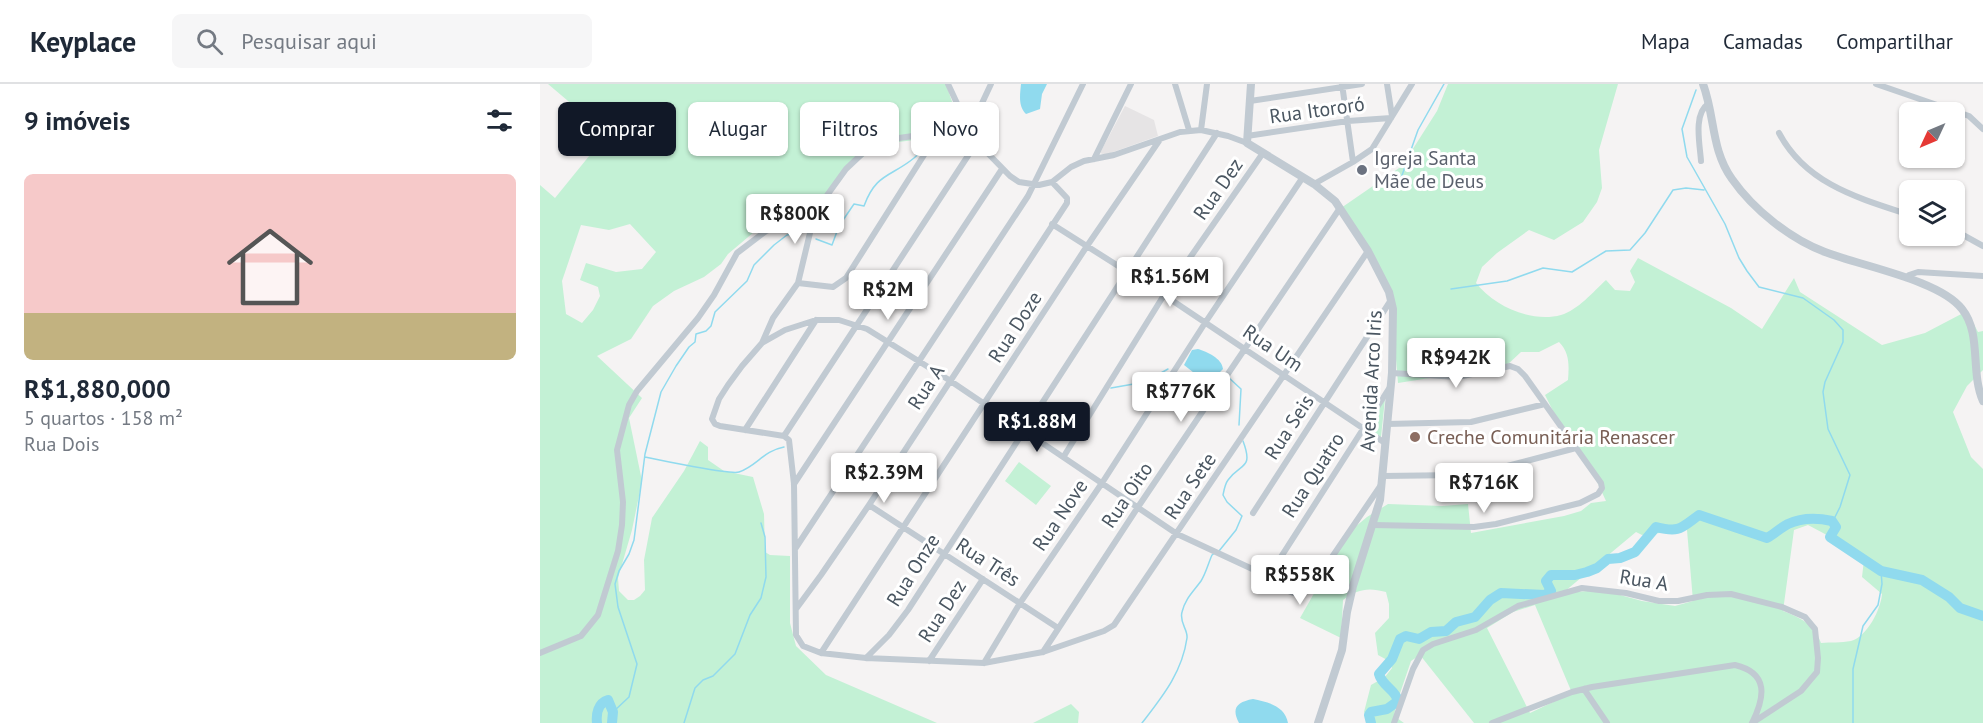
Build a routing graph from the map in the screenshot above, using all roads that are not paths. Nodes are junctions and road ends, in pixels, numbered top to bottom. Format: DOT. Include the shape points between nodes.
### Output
graph roads {
  1 [pos="948,84"];
  2 [pos="991,84"];
  3 [pos="1083,84"];
  4 [pos="1131,84"];
  5 [pos="1175,84"];
  6 [pos="1207,84"];
  7 [pos="1251,84"];
  8 [pos="1362,84"];
  9 [pos="1387,84"];
  10 [pos="1412,84"];
  11 [pos="1703,84"];
  12 [pos="1876,84"];
  13 [pos="1342,85"];
  14 [pos="1250,101"];
  15 [pos="956,102"];
  16 [pos="983,102"];
  17 [pos="1708,104"];
  18 [pos="1391,117"];
  19 [pos="1348,121"];
  20 [pos="1983,129"];
  21 [pos="1189,130"];
  22 [pos="1201,130"];
  23 [pos="1217,133"];
  24 [pos="1779,133"];
  25 [pos="911,137"];
  26 [pos="1159,140"];
  27 [pos="1247,140"];
  28 [pos="1263,153"];
  29 [pos="923,156"];
  30 [pos="968,156"];
  31 [pos="990,156"];
  32 [pos="1094,159"];
  33 [pos="1701,161"];
  34 [pos="1353,162"];
  35 [pos="1002,169"];
  36 [pos="1303,177"];
  37 [pos="1052,182"];
  38 [pos="1032,184"];
  39 [pos="1314,184"];
  40 [pos="1340,208"];
  41 [pos="1899,211"];
  42 [pos="815,212"];
  43 [pos="1052,224"];
  44 [pos="1965,236"];
  45 [pos="1087,246"];
  46 [pos="1983,246"];
  47 [pos="1368,250"];
  48 [pos="1127,272"];
  49 [pos="1983,276"];
  50 [pos="1906,278"];
  51 [pos="798,283"];
  52 [pos="1164,295"];
  53 [pos="1391,299"];
  54 [pos="816,320"];
  55 [pos="1205,322"];
  56 [pos="857,325"];
  57 [pos="889,342"];
  58 [pos="762,343"];
  59 [pos="1245,350"];
  60 [pos="920,361"];
  61 [pos="1392,373"];
  62 [pos="1284,375"];
  63 [pos="950,380"];
  64 [pos="1391,385"];
  65 [pos="1983,401"];
  66 [pos="1325,402"];
  67 [pos="984,404"];
  68 [pos="1545,404"];
  69 [pos="1387,424"];
  70 [pos="1363,428"];
  71 [pos="745,430"];
  72 [pos="1024,430"];
  73 [pos="784,436"];
  74 [pos="1385,443"];
  75 [pos="1576,448"];
  76 [pos="1064,456"];
  77 [pos="1383,479"];
  78 [pos="1102,483"];
  79 [pos="794,484"];
  80 [pos="869,505"];
  81 [pos="1138,507"];
  82 [pos="1253,513"];
  83 [pos="1373,525"];
  84 [pos="904,528"];
  85 [pos="1177,534"];
  86 [pos="795,549"];
  87 [pos="944,552"];
  88 [pos="983,579"];
  89 [pos="1274,579"];
  90 [pos="1020,603"];
  91 [pos="795,609"];
  92 [pos="1058,628"];
  93 [pos="1043,652"];
  94 [pos="540,653"];
  95 [pos="821,653"];
  96 [pos="866,658"];
  97 [pos="929,661"];
  98 [pos="984,663"];
  99 [pos="1584,689"];
  100 [pos="1508,717"];
  101 [pos="1318,723"];
  102 [pos="1394,723"];
  103 [pos="1492,723"];
  104 [pos="1512,723"];
  105 [pos="1607,723"];
  106 [pos="1752,723"];
  1 -- 15 [label="street"];
  2 -- 16 [label="street"];
  3 -- 38 [label="street"];
  4 -- 32 [label="street"];
  5 -- 21 [label="street"];
  6 -- 22 [label="street"];
  7 -- 14 [label="street"];
  8 -- 13 [label="street"];
  9 -- 18 [label="street"];
  10 -- 18 [label="street"];
  11 -- 17 [label="street"];
  12 -- 20 [label="street" via="1969,116"];
  13 -- 14 [label="street"];
  13 -- 19 [label="street"];
  14 -- 27 [label="street"];
  17 -- 33 [label="street" via="1700,115"];
  17 -- 50 [label="street" via="1724,166 1760,209 1813,247"];
  18 -- 19 [label="street, Rua Itororó"];
  18 -- 34 [label="street" via="1372,149"];
  19 -- 27 [label="street, Rua Itororó"];
  19 -- 34 [label="street"];
  21 -- 22 [label="street, Avenida Arco Iris"];
  21 -- 26 [label="street, Avenida Arco Iris"];
  22 -- 23 [label="street, Avenida Arco Iris"];
  23 -- 27 [label="street, Avenida Arco Iris"];
  23 -- 48 [label="street, Rua Onze"];
  24 -- 41 [label="street" via="1793,156 1817,177"];
  25 -- 42 [label="street" via="883,141 869,149 846,169"];
  26 -- 32 [label="street, Avenida Arco Iris"];
  26 -- 45 [label="street, Rua Doze"];
  27 -- 28 [label="street, Avenida Arco Iris"];
  28 -- 36 [label="street, Avenida Arco Iris"];
  28 -- 52 [label="street, Rua Dez"];
  29 -- 51 [label="street" via="846,278 833,287"];
  30 -- 56 [label="street"];
  31 -- 35 [label="street"];
  32 -- 37 [label="street, Avenida Arco Iris" via="1078,163"];
  34 -- 39 [label="street"];
  35 -- 38 [label="street" via="1019,182"];
  35 -- 57 [label="street"];
  36 -- 39 [label="street, Avenida Arco Iris"];
  36 -- 55 [label="street, Rua Nove"];
  37 -- 38 [label="street"];
  37 -- 43 [label="street, Rua A" via="1068,201"];
  38 -- 60 [label="street" via="1028,196"];
  39 -- 40 [label="street, Avenida Arco Iris"];
  40 -- 47 [label="street, Avenida Arco Iris"];
  40 -- 59 [label="street, Rua Oito"];
  42 -- 51 [label="street"];
  42 -- 94 [label="street" via="766,231 737,254 698,318 637,391 625,415 618,450 623,502 618,551 598,615 581,636"];
  43 -- 45 [label="street, Rua Um"];
  43 -- 63 [label="street, Rua A"];
  44 -- 46 [label="street"];
  45 -- 48 [label="street, Rua Um"];
  45 -- 67 [label="street, Rua Doze"];
  47 -- 53 [label="street, Avenida Arco Iris"];
  47 -- 62 [label="street, Rua Sete"];
  48 -- 52 [label="street, Rua Um"];
  48 -- 72 [label="street, Rua Onze"];
  49 -- 50 [label="street" via="1918,272"];
  50 -- 65 [label="street" via="1947,294 1966,314"];
  51 -- 58 [label="street" via="773,318"];
  52 -- 55 [label="street, Rua Um"];
  52 -- 76 [label="street, Rua Dez"];
  53 -- 61 [label="street, Avenida Arco Iris"];
  53 -- 66 [label="street, Rua Seis"];
  54 -- 56 [label="street"];
  54 -- 58 [label="street"];
  54 -- 71 [label="street"];
  55 -- 59 [label="street, Rua Um"];
  55 -- 78 [label="street, Rua Nove"];
  56 -- 57 [label="street"];
  56 -- 73 [label="street"];
  57 -- 60 [label="street"];
  57 -- 79 [label="street"];
  58 -- 71 [label="street" via="728,385 712,416 715,424"];
  59 -- 62 [label="street, Rua Um"];
  59 -- 81 [label="street, Rua Oito"];
  60 -- 63 [label="street"];
  60 -- 86 [label="street"];
  61 -- 64 [label="street, Avenida Arco Iris"];
  61 -- 68 [label="street" via="1458,377 1510,366 1525,376"];
  62 -- 66 [label="street, Rua Um"];
  62 -- 85 [label="street, Rua Sete"];
  63 -- 67 [label="street"];
  63 -- 80 [label="street, Rua A"];
  64 -- 69 [label="street, Avenida Arco Iris"];
  64 -- 70 [label="street, Rua Quatro"];
  66 -- 70 [label="street, Rua Um"];
  66 -- 82 [label="street, Rua Seis"];
  67 -- 72 [label="street"];
  67 -- 84 [label="street, Rua Doze"];
  68 -- 69 [label="street" via="1471,422"];
  68 -- 75 [label="street"];
  69 -- 74 [label="street, Avenida Arco Iris"];
  70 -- 74 [label="street, Rua Um"];
  70 -- 89 [label="street, Rua Quatro" via="1272,571"];
  71 -- 73 [label="street"];
  72 -- 76 [label="street"];
  72 -- 87 [label="street, Rua Onze"];
  73 -- 79 [label="street" via="791,444"];
  74 -- 77 [label="street, Avenida Arco Iris"];
  75 -- 77 [label="street" via="1480,472"];
  75 -- 83 [label="street" via="1602,488 1580,503 1485,526"];
  76 -- 78 [label="street"];
  77 -- 83 [label="street, Avenida Arco Iris"];
  77 -- 89 [label="street" via="1306,592 1289,591"];
  78 -- 81 [label="street"];
  78 -- 90 [label="street, Rua Nove"];
  79 -- 86 [label="street"];
  80 -- 84 [label="street, Rua Três"];
  80 -- 91 [label="street, Rua A"];
  81 -- 85 [label="street"];
  81 -- 92 [label="street, Rua Oito"];
  83 -- 101 [label="street, Avenida Arco Iris" via="1349,603 1340,657"];
  84 -- 87 [label="street, Rua Três"];
  84 -- 95 [label="street, Rua Doze"];
  85 -- 89 [label="street"];
  85 -- 93 [label="street, Rua Sete" via="1110,629"];
  86 -- 91 [label="street"];
  87 -- 88 [label="street, Rua Três"];
  87 -- 96 [label="street, Rua Onze" via="899,623"];
  88 -- 90 [label="street, Rua Três"];
  88 -- 97 [label="street, Rua Dez"];
  90 -- 92 [label="street, Rua Três"];
  90 -- 98 [label="street, Rua Nove"];
  91 -- 95 [label="street" via="798,639 807,648"];
  92 -- 93 [label="street, Rua Oito"];
  93 -- 98 [label="street"];
  95 -- 96 [label="street"];
  96 -- 97 [label="street"];
  97 -- 98 [label="street"];
  99 -- 100 [label="street"];
  99 -- 105 [label="street"];
  99 -- 106 [label="street" via="1735,664 1755,675 1761,687 1761,702"];
  100 -- 103 [label="street"];
  100 -- 104 [label="street"];
  102 -- 106 [label="street, Rua A" via="1424,650 1476,630 1518,606 1582,588 1659,601 1731,594 1782,607 1805,618 1815,629 1816,672 1801,691"];
}
